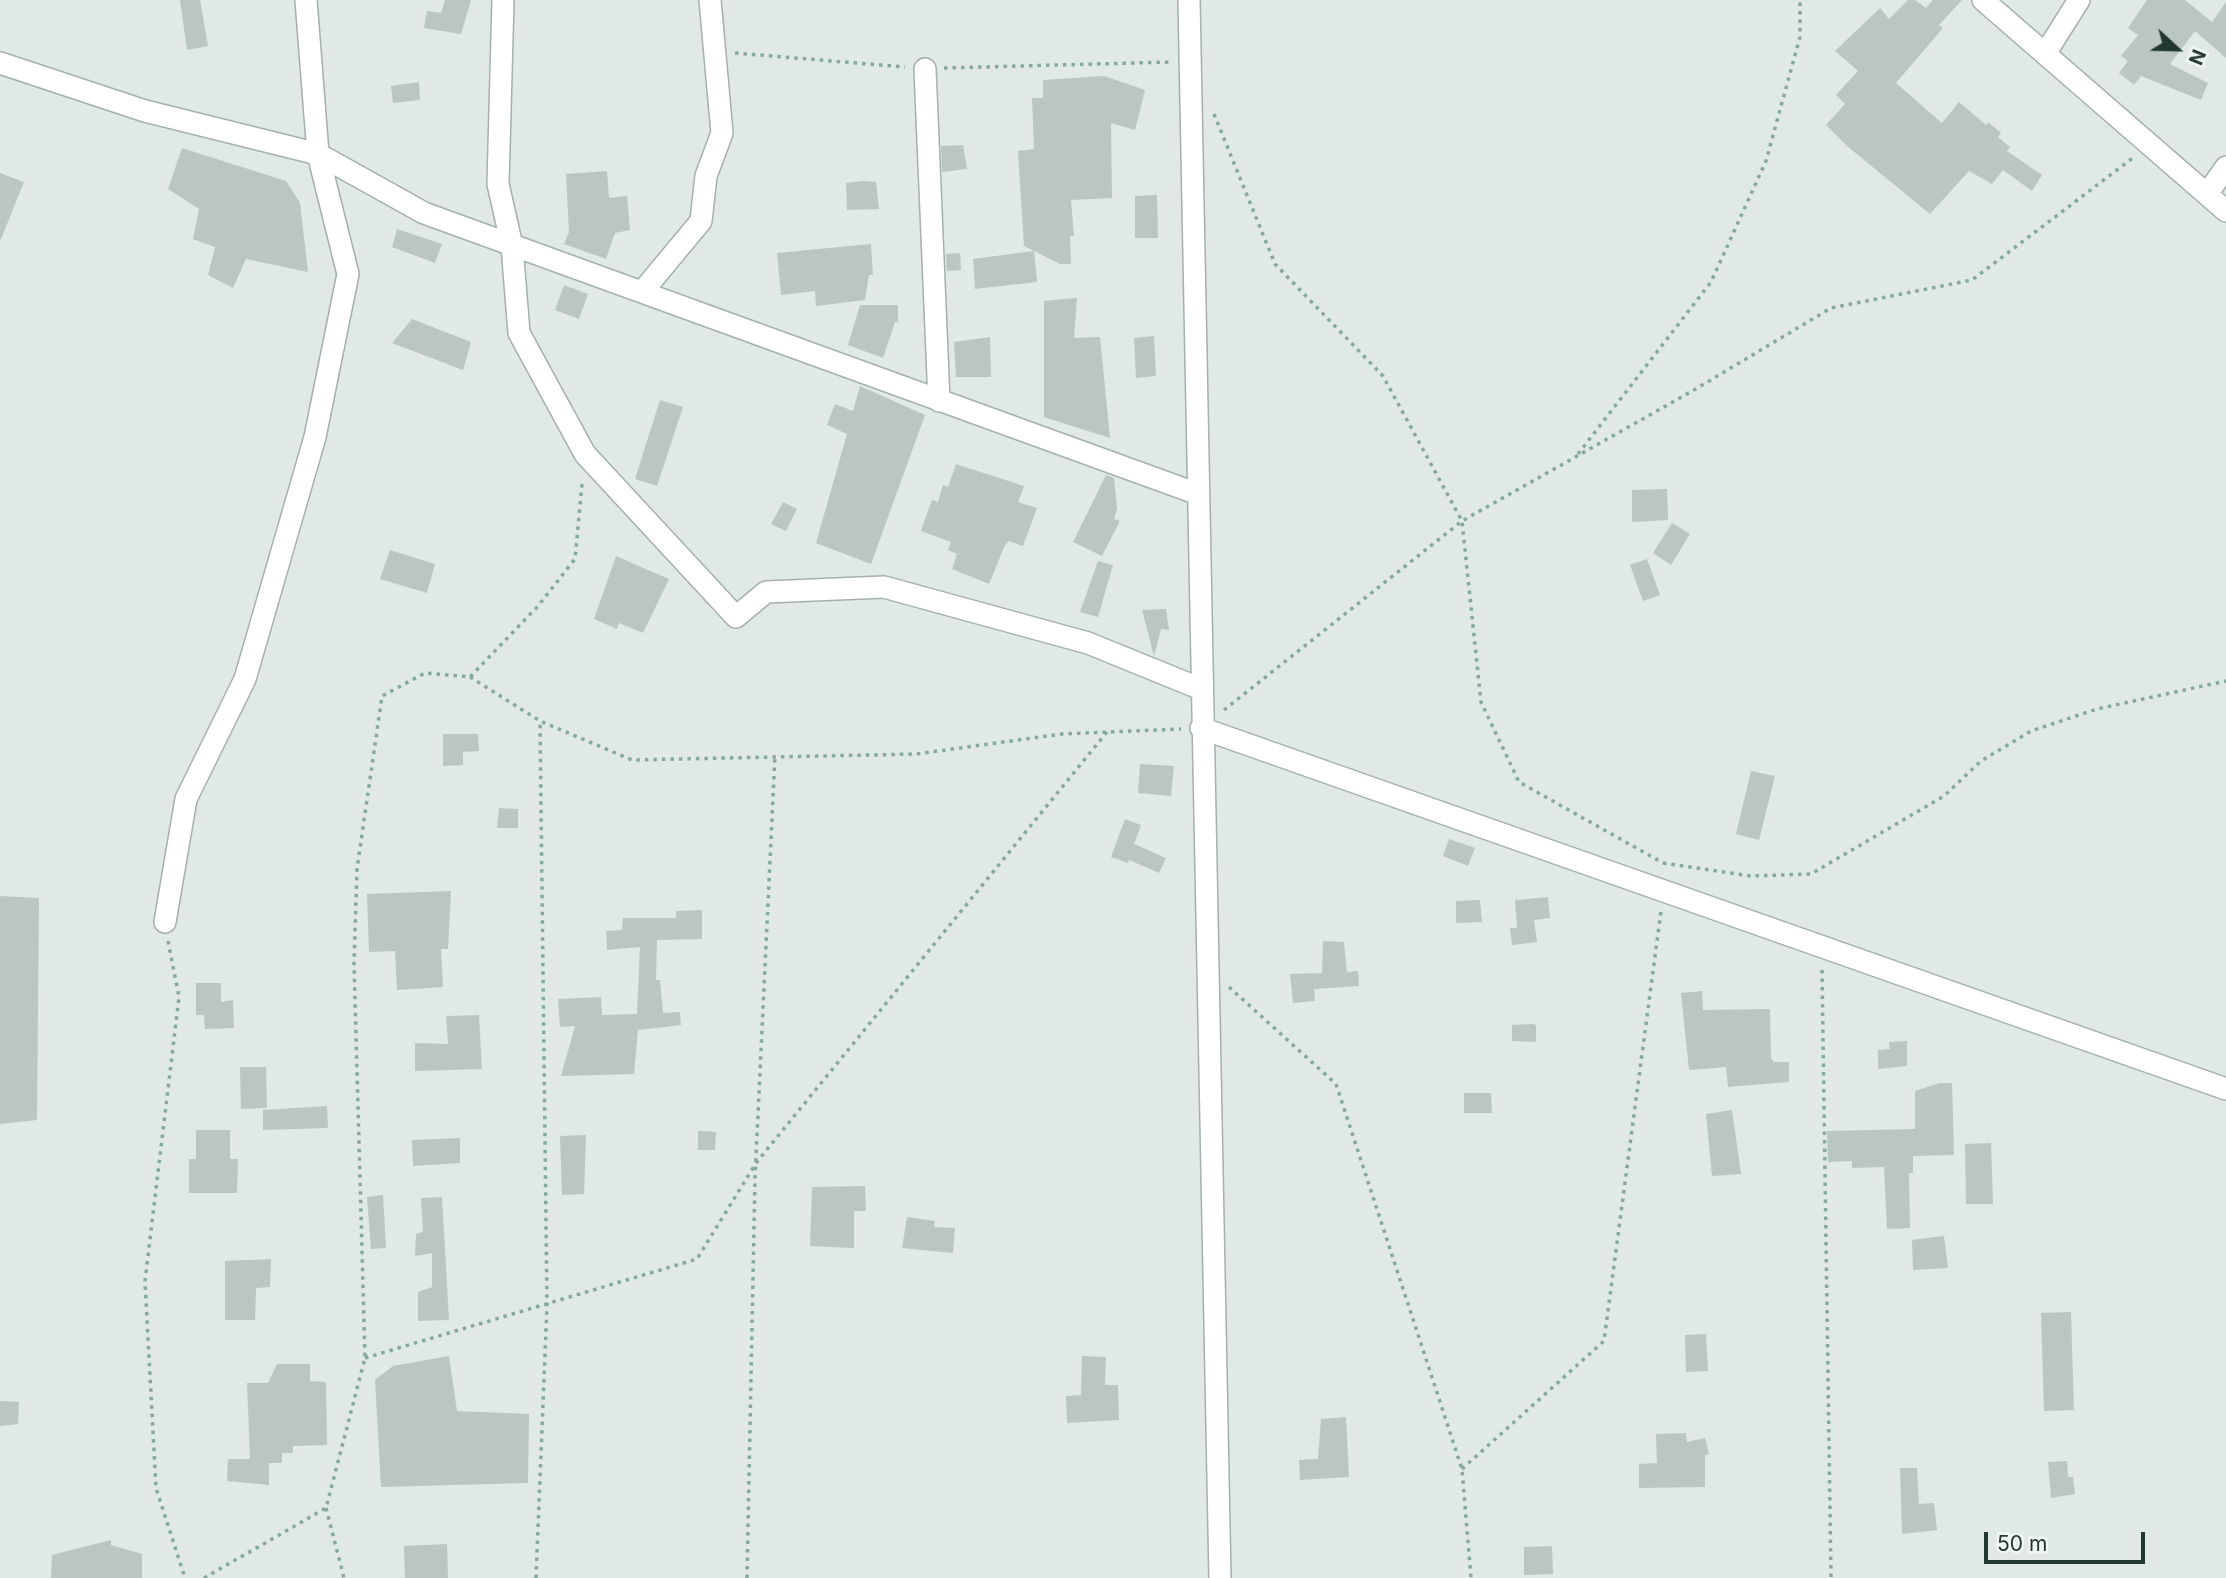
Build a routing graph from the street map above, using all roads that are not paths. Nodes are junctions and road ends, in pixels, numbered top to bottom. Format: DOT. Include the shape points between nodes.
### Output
graph roads {
  1 [pos="306,0"];
  2 [pos="503,0"];
  3 [pos="710,0"];
  4 [pos="1189,0"];
  5 [pos="1983,0"];
  6 [pos="2080,0"];
  7 [pos="2045,54"];
  8 [pos="0,63"];
  9 [pos="925,69"];
  10 [pos="318,154"];
  11 [pos="2226,167"];
  12 [pos="2207,194"];
  13 [pos="2226,211"];
  14 [pos="512,246"];
  15 [pos="642,292"];
  16 [pos="939,401"];
  17 [pos="1198,494"];
  18 [pos="1201,689"];
  19 [pos="1201,728"];
  20 [pos="164,922"];
  21 [pos="2226,1089"];
  22 [pos="1220,1578"];
  1 -- 10 [label="street"];
  2 -- 14 [label="street" via="498,184"];
  3 -- 15 [label="street" via="722,133 706,176 701,221"];
  4 -- 17 [label="street"];
  5 -- 7 [label="street"];
  6 -- 7 [label="street"];
  7 -- 12 [label="street"];
  8 -- 10 [label="street" via="145,110"];
  9 -- 16 [label="street"];
  10 -- 14 [label="street" via="424,213"];
  10 -- 20 [label="street" via="348,274 315,438 245,679 186,799"];
  11 -- 12 [label="street"];
  12 -- 13 [label="street"];
  14 -- 15 [label="street"];
  14 -- 18 [label="street" via="519,333 585,454 736,617 766,592 884,587 1088,643"];
  15 -- 16 [label="street"];
  16 -- 17 [label="street"];
  17 -- 18 [label="street"];
  18 -- 19 [label="street"];
  19 -- 21 [label="street"];
  19 -- 22 [label="street"];
}
